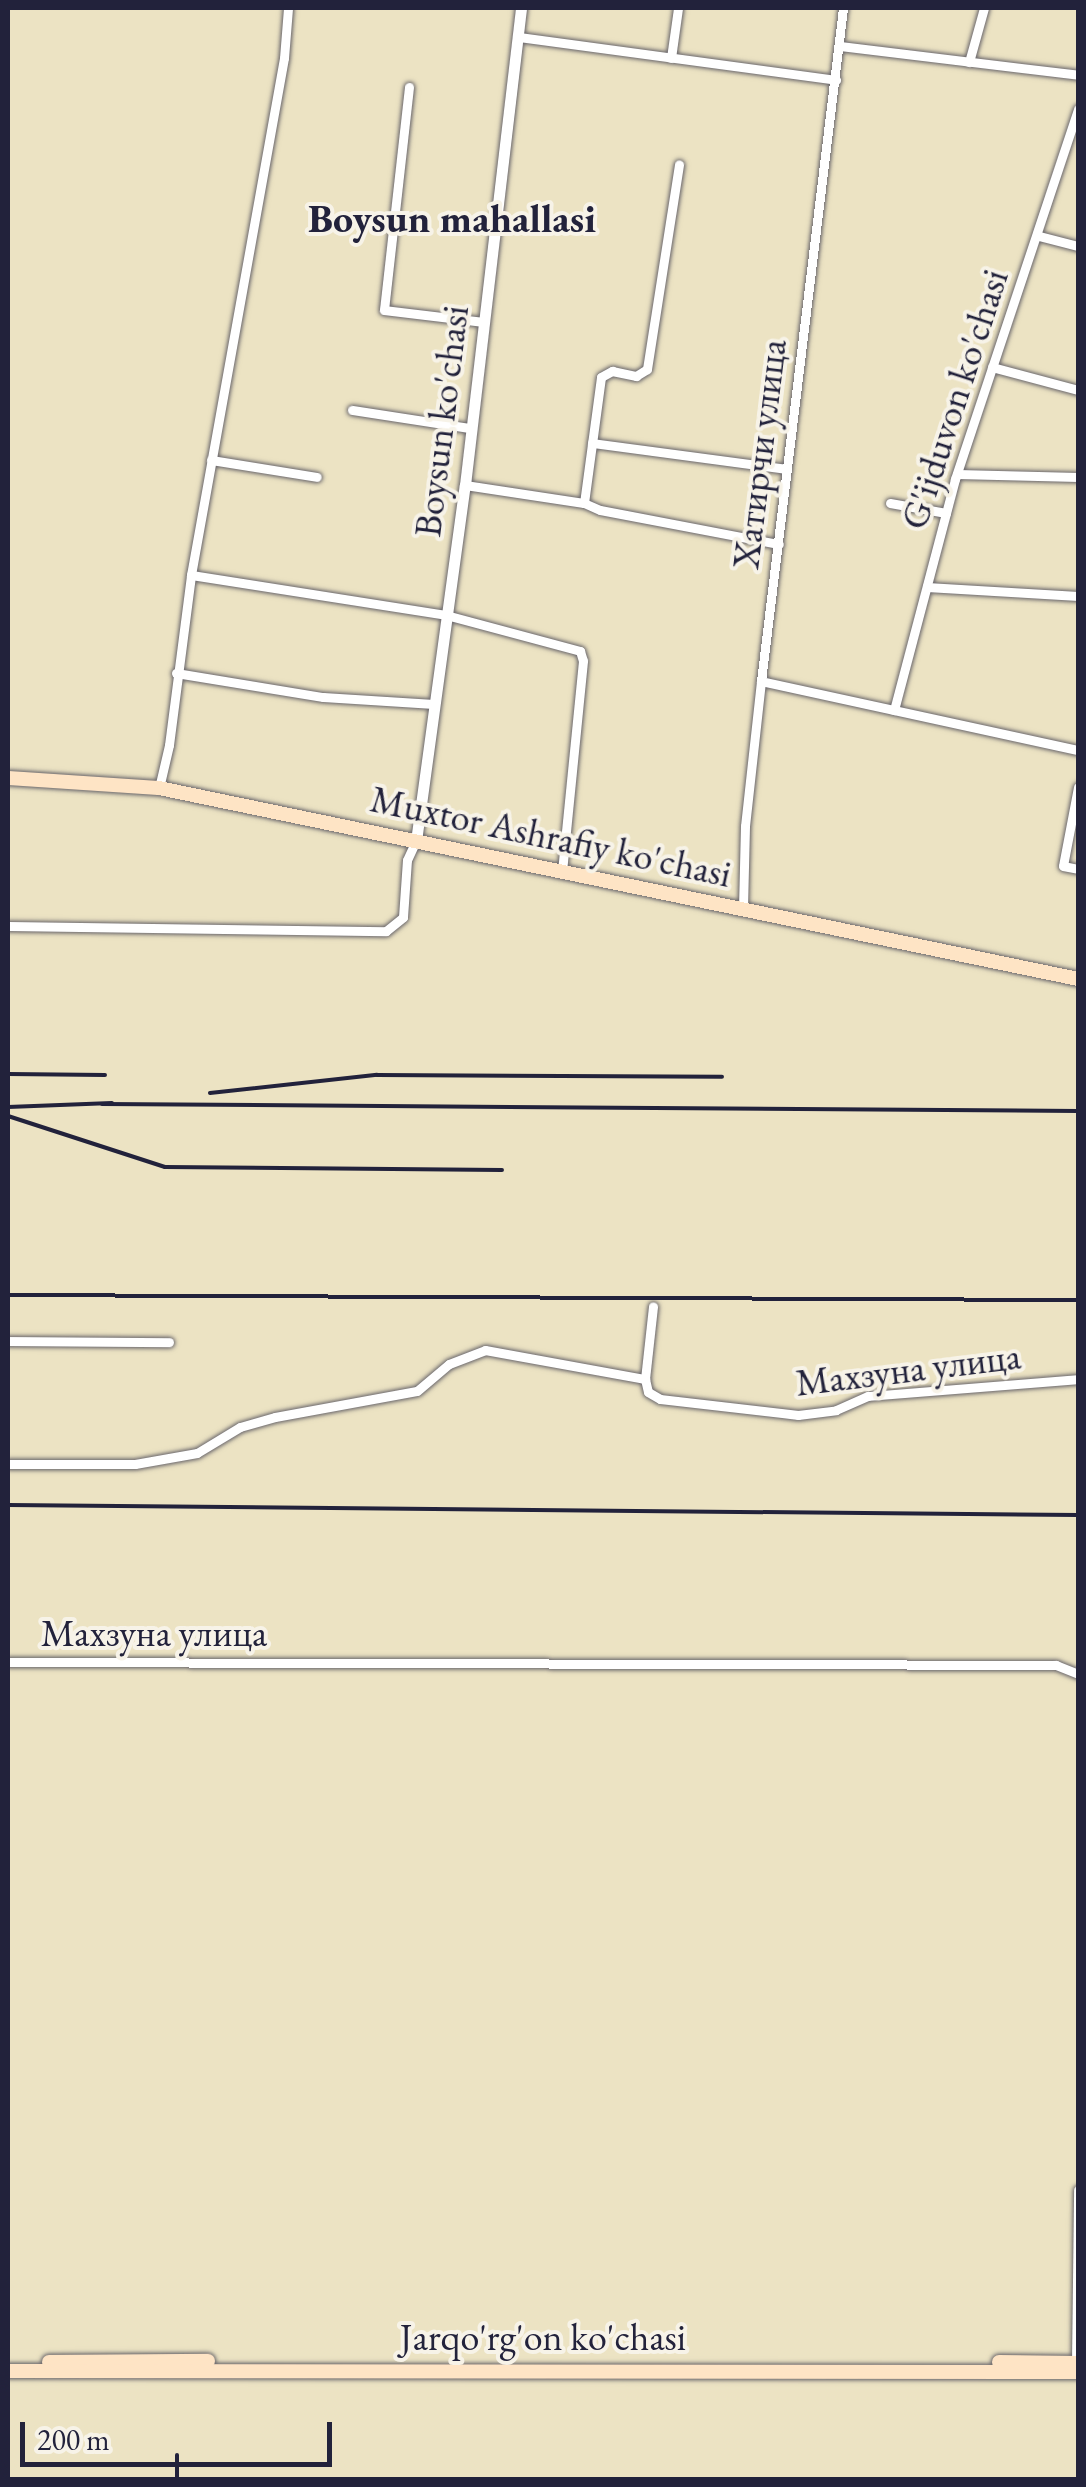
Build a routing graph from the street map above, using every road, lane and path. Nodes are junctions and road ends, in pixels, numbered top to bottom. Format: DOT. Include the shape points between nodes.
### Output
graph roads {
  1 [pos="288,8"];
  2 [pos="521,8"];
  3 [pos="678,8"];
  4 [pos="843,8"];
  5 [pos="984,8"];
  6 [pos="519,37"];
  7 [pos="840,46"];
  8 [pos="671,58"];
  9 [pos="969,62"];
  10 [pos="1078,75"];
  11 [pos="836,80"];
  12 [pos="409,87"];
  13 [pos="1078,109"];
  14 [pos="679,164"];
  15 [pos="1038,236"];
  16 [pos="1078,246"];
  17 [pos="483,322"];
  18 [pos="992,367"];
  19 [pos="1078,390"];
  20 [pos="352,410"];
  21 [pos="470,428"];
  22 [pos="592,443"];
  23 [pos="211,460"];
  24 [pos="786,469"];
  25 [pos="957,474"];
  26 [pos="1078,477"];
  27 [pos="317,478"];
  28 [pos="465,485"];
  29 [pos="584,503"];
  30 [pos="890,503"];
  31 [pos="946,513"];
  32 [pos="779,544"];
  33 [pos="190,575"];
  34 [pos="927,587"];
  35 [pos="1078,596"];
  36 [pos="446,614"];
  37 [pos="176,673"];
  38 [pos="761,681"];
  39 [pos="434,704"];
  40 [pos="894,710"];
  41 [pos="1078,750"];
  42 [pos="8,778"];
  43 [pos="1078,787"];
  44 [pos="159,788"];
  45 [pos="416,841"];
  46 [pos="1078,869"];
  47 [pos="562,871"];
  48 [pos="743,908"];
  49 [pos="8,926"];
  50 [pos="1078,979"];
  51 [pos="653,1306"];
  52 [pos="8,1341"];
  53 [pos="169,1342"];
  54 [pos="645,1379"];
  55 [pos="1078,1379"];
  56 [pos="8,1464"];
  57 [pos="8,1662"];
  58 [pos="1078,1674"];
  59 [pos="1078,2190"];
  60 [pos="8,2362"];
  61 [pos="1077,2368"];
  62 [pos="8,2371"];
  1 -- 23 [label="street"];
  2 -- 6 [label="street, Boysun ko'chasi"];
  3 -- 8 [label="street"];
  4 -- 7 [label="street, Хатирчи улица"];
  5 -- 9 [label="street"];
  6 -- 8 [label="street"];
  6 -- 17 [label="street, Boysun ko'chasi"];
  7 -- 9 [label="street"];
  7 -- 11 [label="street, Хатирчи улица"];
  8 -- 11 [label="street"];
  9 -- 10 [label="street"];
  11 -- 24 [label="street, Хатирчи улица"];
  12 -- 17 [label="street" via="384,310"];
  13 -- 15 [label="street, G'ijduvon ko'chasi"];
  14 -- 22 [label="street" via="648,369 636,376 605,372"];
  15 -- 16 [label="street"];
  15 -- 18 [label="street, G'ijduvon ko'chasi"];
  17 -- 21 [label="street, Boysun ko'chasi"];
  18 -- 19 [label="street"];
  18 -- 25 [label="street, G'ijduvon ko'chasi"];
  20 -- 21 [label="street"];
  21 -- 28 [label="street, Boysun ko'chasi"];
  22 -- 24 [label="street"];
  22 -- 29 [label="street"];
  23 -- 27 [label="street"];
  23 -- 33 [label="street"];
  24 -- 32 [label="street, Хатирчи улица"];
  25 -- 26 [label="street"];
  25 -- 31 [label="street, G'ijduvon ko'chasi"];
  28 -- 29 [label="street"];
  28 -- 36 [label="street, Boysun ko'chasi"];
  29 -- 32 [label="street"];
  30 -- 31 [label="street"];
  31 -- 34 [label="street, G'ijduvon ko'chasi"];
  32 -- 38 [label="street, Хатирчи улица"];
  33 -- 36 [label="street"];
  33 -- 37 [label="street"];
  34 -- 35 [label="street"];
  34 -- 40 [label="street, G'ijduvon ko'chasi"];
  36 -- 39 [label="street, Boysun ko'chasi"];
  36 -- 47 [label="street" via="580,651"];
  37 -- 39 [label="street" via="323,697"];
  37 -- 44 [label="street"];
  38 -- 40 [label="street"];
  38 -- 48 [label="street, Хатирчи улица"];
  39 -- 45 [label="street, Boysun ko'chasi"];
  40 -- 41 [label="street"];
  42 -- 44 [label="main road, Muxtor Ashrafiy ko'chasi"];
  43 -- 46 [label="street" via="1063,866"];
  44 -- 45 [label="main road, Muxtor Ashrafiy ko'chasi"];
  45 -- 47 [label="main road, Muxtor Ashrafiy ko'chasi"];
  45 -- 49 [label="street" via="407,860 403,917 386,931"];
  47 -- 48 [label="main road, Muxtor Ashrafiy ko'chasi"];
  48 -- 50 [label="main road, Muxtor Ashrafiy ko'chasi"];
  51 -- 54 [label="street"];
  52 -- 53 [label="street"];
  54 -- 55 [label="street, Махзуна улица" via="648,1392 660,1399 798,1415 836,1410 868,1396"];
  54 -- 56 [label="street, Махзуна улица" via="485,1350 450,1364 417,1392 264,1420 197,1453 135,1464"];
  57 -- 58 [label="street, Махзуна улица" via="1037,1665 1066,1666"];
  59 -- 61 [label="street"];
  60 -- 61 [label="main road, Jarqo'rg'on ko'chasi"];
  61 -- 62 [label="main road, Jarqo'rg'on ko'chasi"];
}
